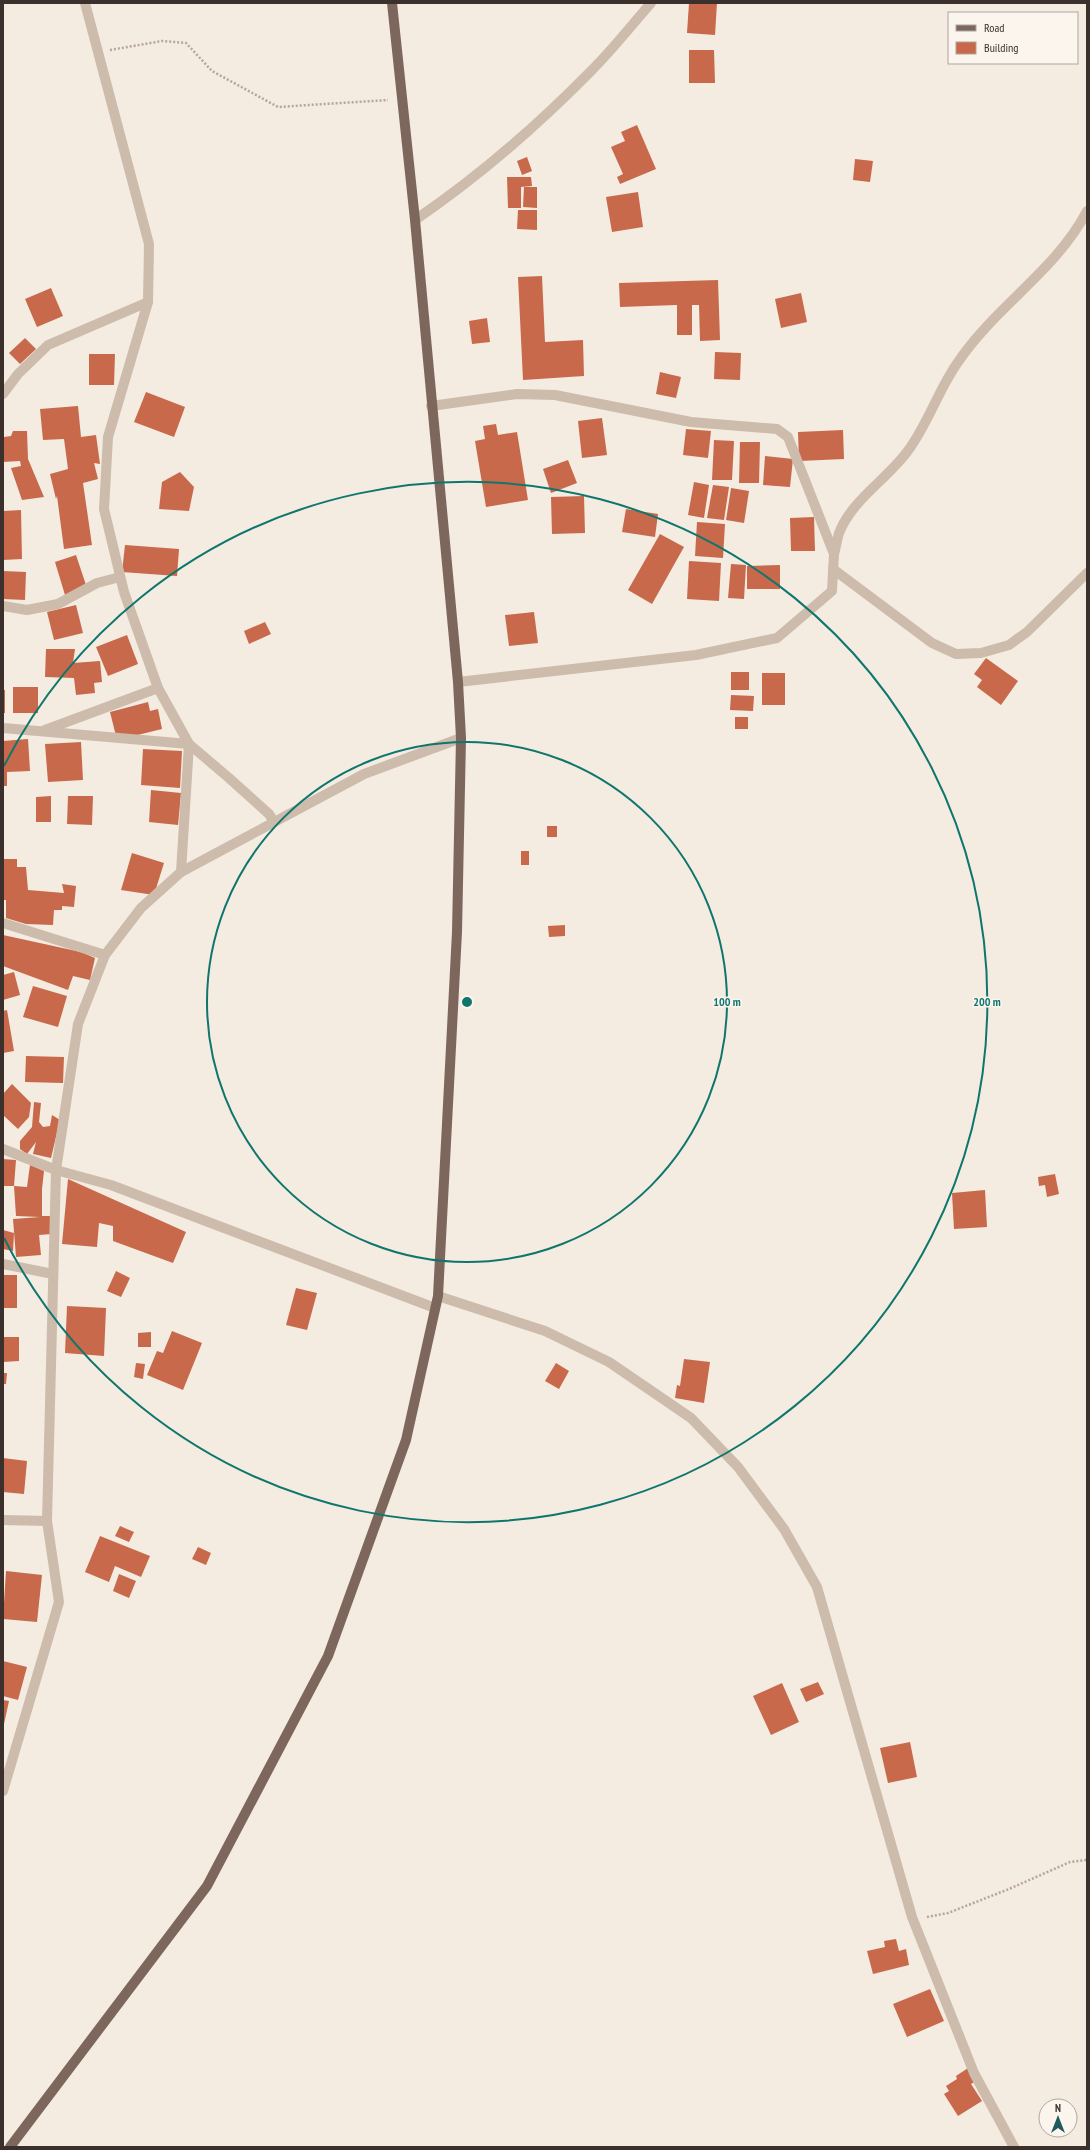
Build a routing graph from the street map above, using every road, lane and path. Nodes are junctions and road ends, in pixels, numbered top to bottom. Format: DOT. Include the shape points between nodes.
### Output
graph roads {
  1 [pos="85,3"];
  2 [pos="392,3"];
  3 [pos="651,3"];
  4 [pos="98,53"];
  5 [pos="402,99"];
  6 [pos="1087,211"];
  7 [pos="415,220"];
  8 [pos="148,302"];
  9 [pos="3,394"];
  10 [pos="431,406"];
  11 [pos="834,554"];
  12 [pos="833,569"];
  13 [pos="1087,573"];
  14 [pos="120,576"];
  15 [pos="3,606"];
  16 [pos="458,682"];
  17 [pos="158,688"];
  18 [pos="3,728"];
  19 [pos="41,732"];
  20 [pos="461,738"];
  21 [pos="189,744"];
  22 [pos="274,822"];
  23 [pos="181,872"];
  24 [pos="3,923"];
  25 [pos="105,955"];
  26 [pos="3,1150"];
  27 [pos="56,1170"];
  28 [pos="3,1264"];
  29 [pos="53,1274"];
  30 [pos="438,1296"];
  31 [pos="435,1308"];
  32 [pos="3,1520"];
  33 [pos="47,1520"];
  34 [pos="3,1791"];
  35 [pos="1087,1860"];
  36 [pos="912,1917"];
  37 [pos="10,2147"];
  38 [pos="1014,2147"];
  1 -- 4 [label="street"];
  2 -- 5 [label="main road"];
  3 -- 7 [label="street" via="591,71 501,155 454,194"];
  4 -- 5 [label="path" via="162,41 186,43 212,71 278,107"];
  4 -- 8 [label="street" via="149,244"];
  5 -- 7 [label="main road"];
  6 -- 11 [label="street" via="1062,251 980,334 956,365 907,453 854,507 839,533"];
  7 -- 10 [label="main road"];
  8 -- 9 [label="street" via="48,345 18,374"];
  8 -- 14 [label="street" via="108,437 104,509"];
  10 -- 11 [label="street" via="517,394 555,395 691,422 777,429 788,437"];
  10 -- 16 [label="main road"];
  11 -- 12 [label="street"];
  12 -- 13 [label="street" via="932,643 956,654 981,653 1009,646 1027,632"];
  12 -- 16 [label="street" via="832,591 778,638 696,655"];
  14 -- 15 [label="street" via="97,583 58,604 27,610"];
  14 -- 17 [label="street"];
  16 -- 20 [label="main road"];
  17 -- 19 [label="street"];
  17 -- 21 [label="street"];
  18 -- 19 [label="street"];
  19 -- 21 [label="street"];
  20 -- 22 [label="street" via="364,774"];
  20 -- 30 [label="main road" via="458,932"];
  21 -- 22 [label="street"];
  21 -- 23 [label="street"];
  22 -- 23 [label="street"];
  23 -- 25 [label="street" via="141,908"];
  24 -- 25 [label="street"];
  25 -- 27 [label="street" via="78,1024"];
  26 -- 27 [label="street"];
  27 -- 29 [label="street"];
  27 -- 31 [label="street" via="111,1185"];
  28 -- 29 [label="street"];
  29 -- 33 [label="street"];
  30 -- 31 [label="main road"];
  30 -- 36 [label="street" via="545,1331 609,1362 692,1418 738,1467 784,1529 817,1588"];
  31 -- 37 [label="main road" via="406,1440 328,1656 208,1886"];
  32 -- 33 [label="street"];
  33 -- 34 [label="street" via="59,1602"];
  35 -- 36 [label="path" via="1070,1862 948,1913"];
  36 -- 38 [label="street" via="974,2073"];
}
